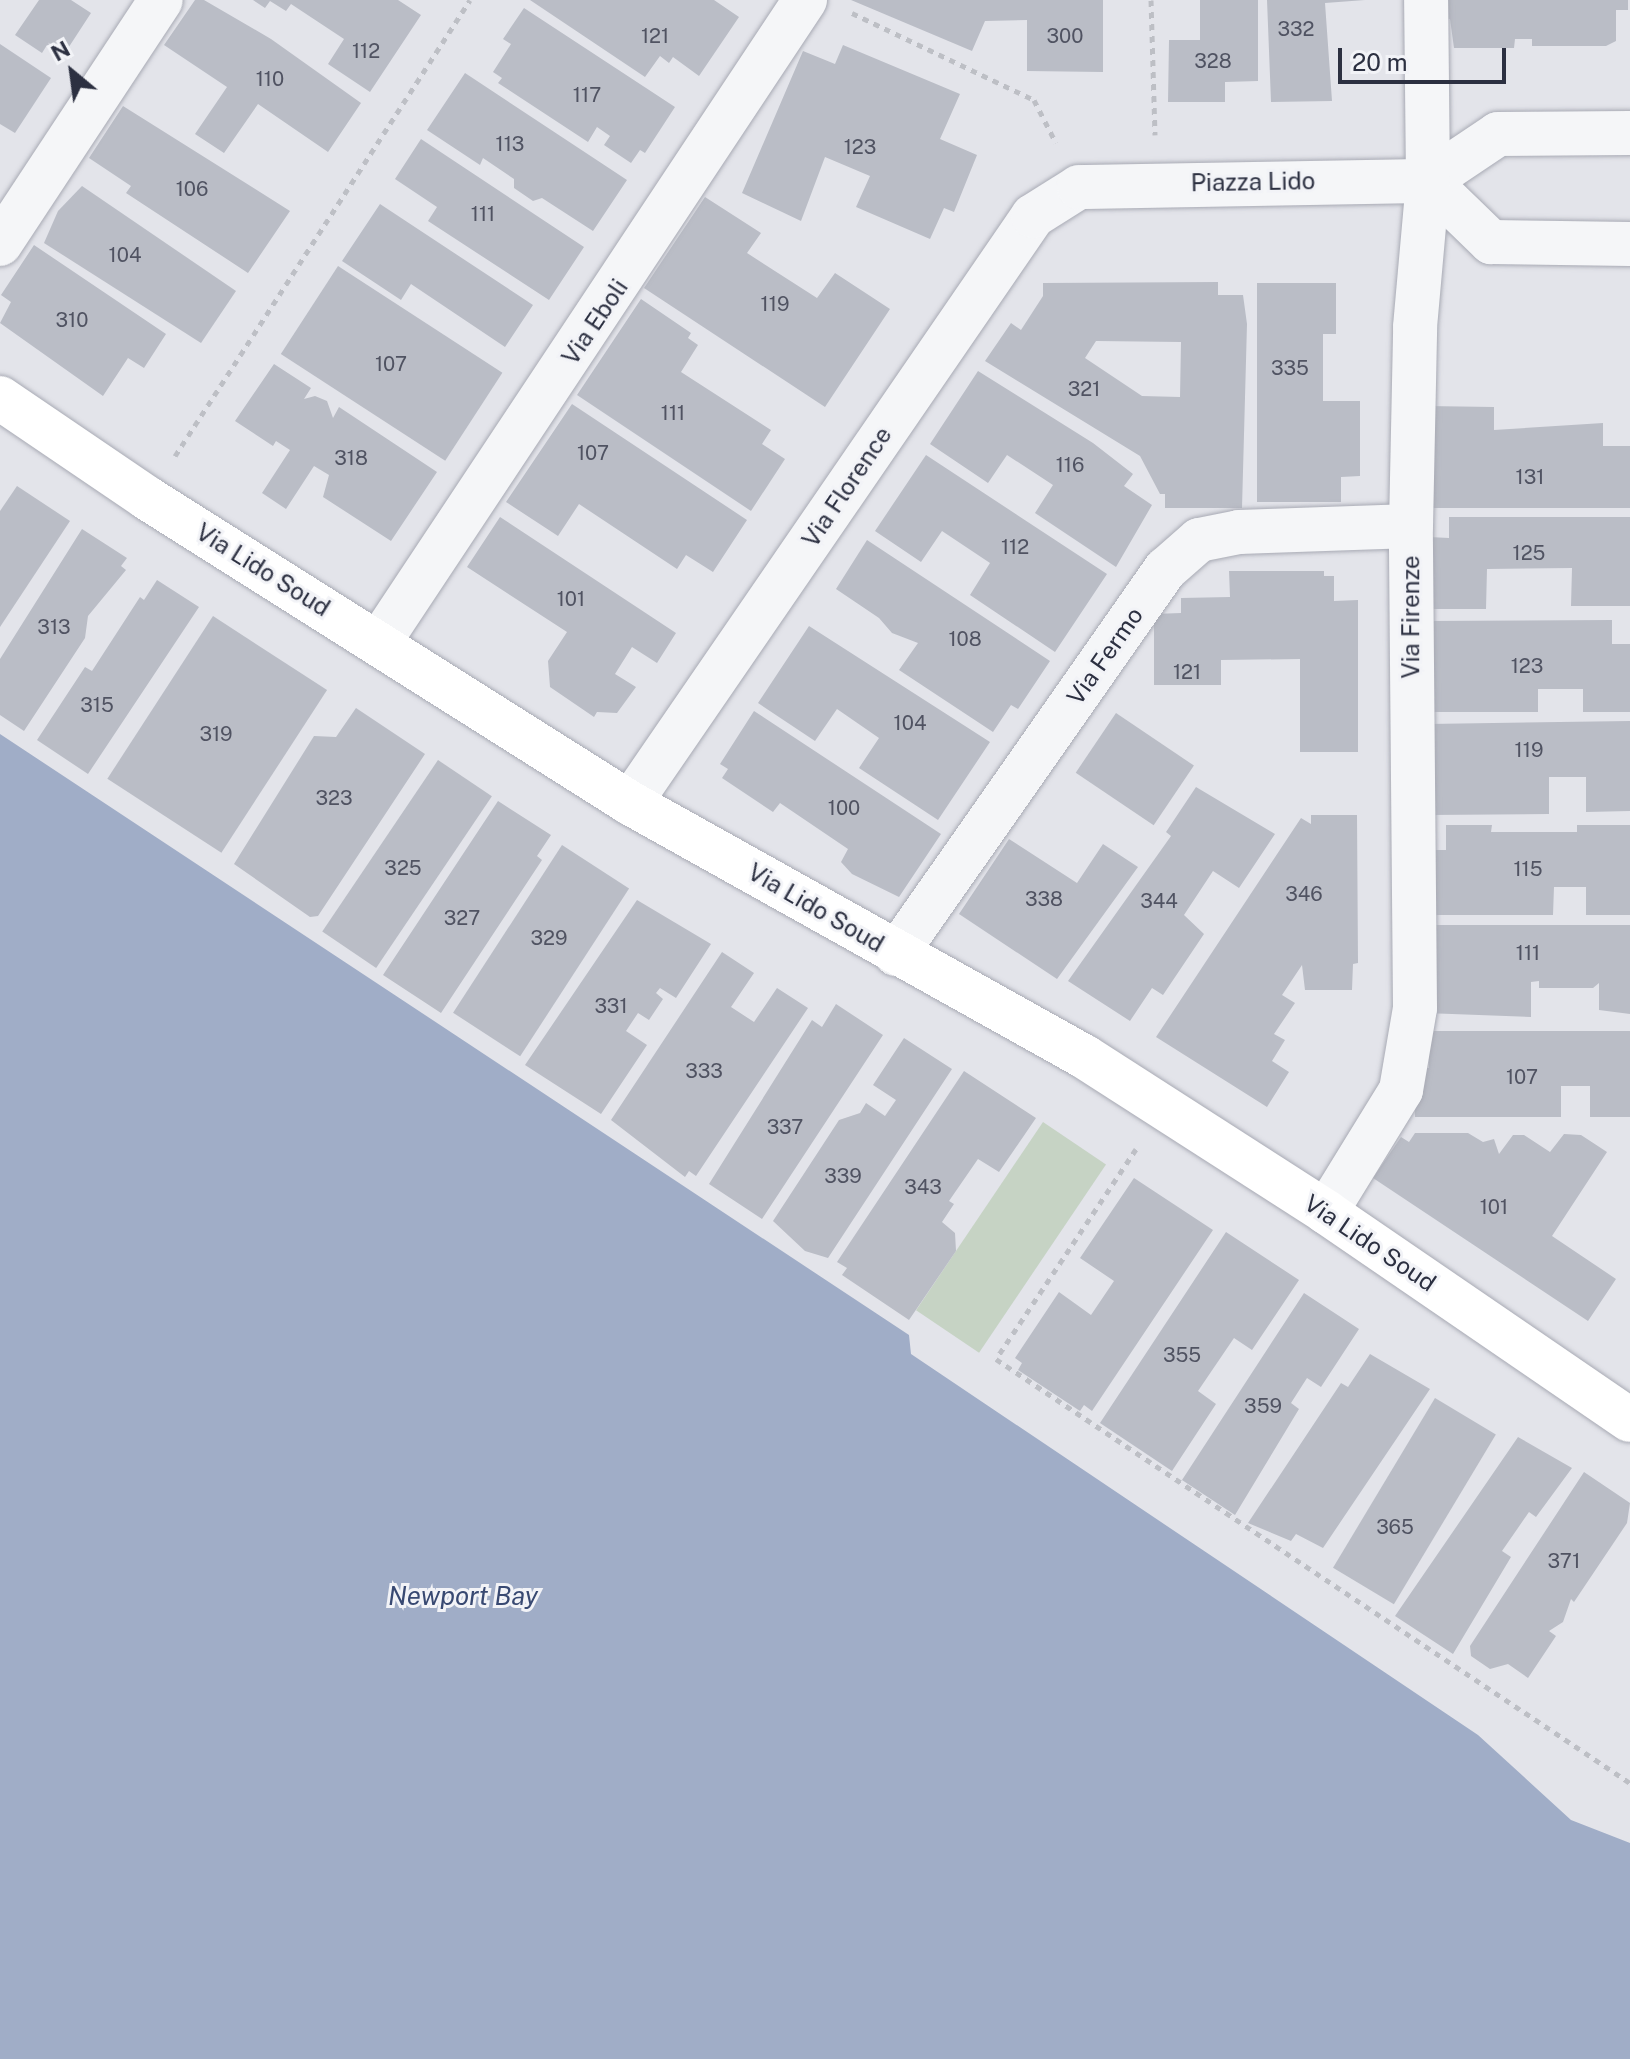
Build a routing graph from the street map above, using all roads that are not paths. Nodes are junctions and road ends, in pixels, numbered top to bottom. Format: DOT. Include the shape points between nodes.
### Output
graph roads {
  1 [pos="161,0"];
  2 [pos="1426,0"];
  3 [pos="822,3"];
  4 [pos="1630,133"];
  5 [pos="1428,181"];
  6 [pos="1079,187"];
  7 [pos="0,244"];
  8 [pos="1630,244"];
  9 [pos="0,398"];
  10 [pos="1411,526"];
  11 [pos="380,641"];
  12 [pos="630,803"];
  13 [pos="896,954"];
  14 [pos="1326,1212"];
  15 [pos="1630,1420"];
  1 -- 7 [label="street"];
  2 -- 5 [label="street, Via Firenze"];
  3 -- 11 [label="street, Via Eboli"];
  4 -- 5 [label="street" via="1498,134"];
  5 -- 6 [label="street, Piazza Lido"];
  5 -- 8 [label="street" via="1491,242"];
  5 -- 10 [label="street, Via Firenze" via="1415,327"];
  6 -- 12 [label="street, Via Florence" via="1033,216"];
  9 -- 11 [label="street, Via Lido Soud" via="147,498"];
  10 -- 13 [label="street, Via Fermo" via="1239,532 1199,540 1166,569"];
  10 -- 14 [label="street, Via Firenze" via="1415,1008 1401,1090"];
  11 -- 12 [label="street, Via Lido Soud"];
  12 -- 13 [label="street, Via Lido Soud"];
  13 -- 14 [label="street, Via Lido Soud" via="1085,1057"];
  14 -- 15 [label="street, Via Lido Soud"];
}
